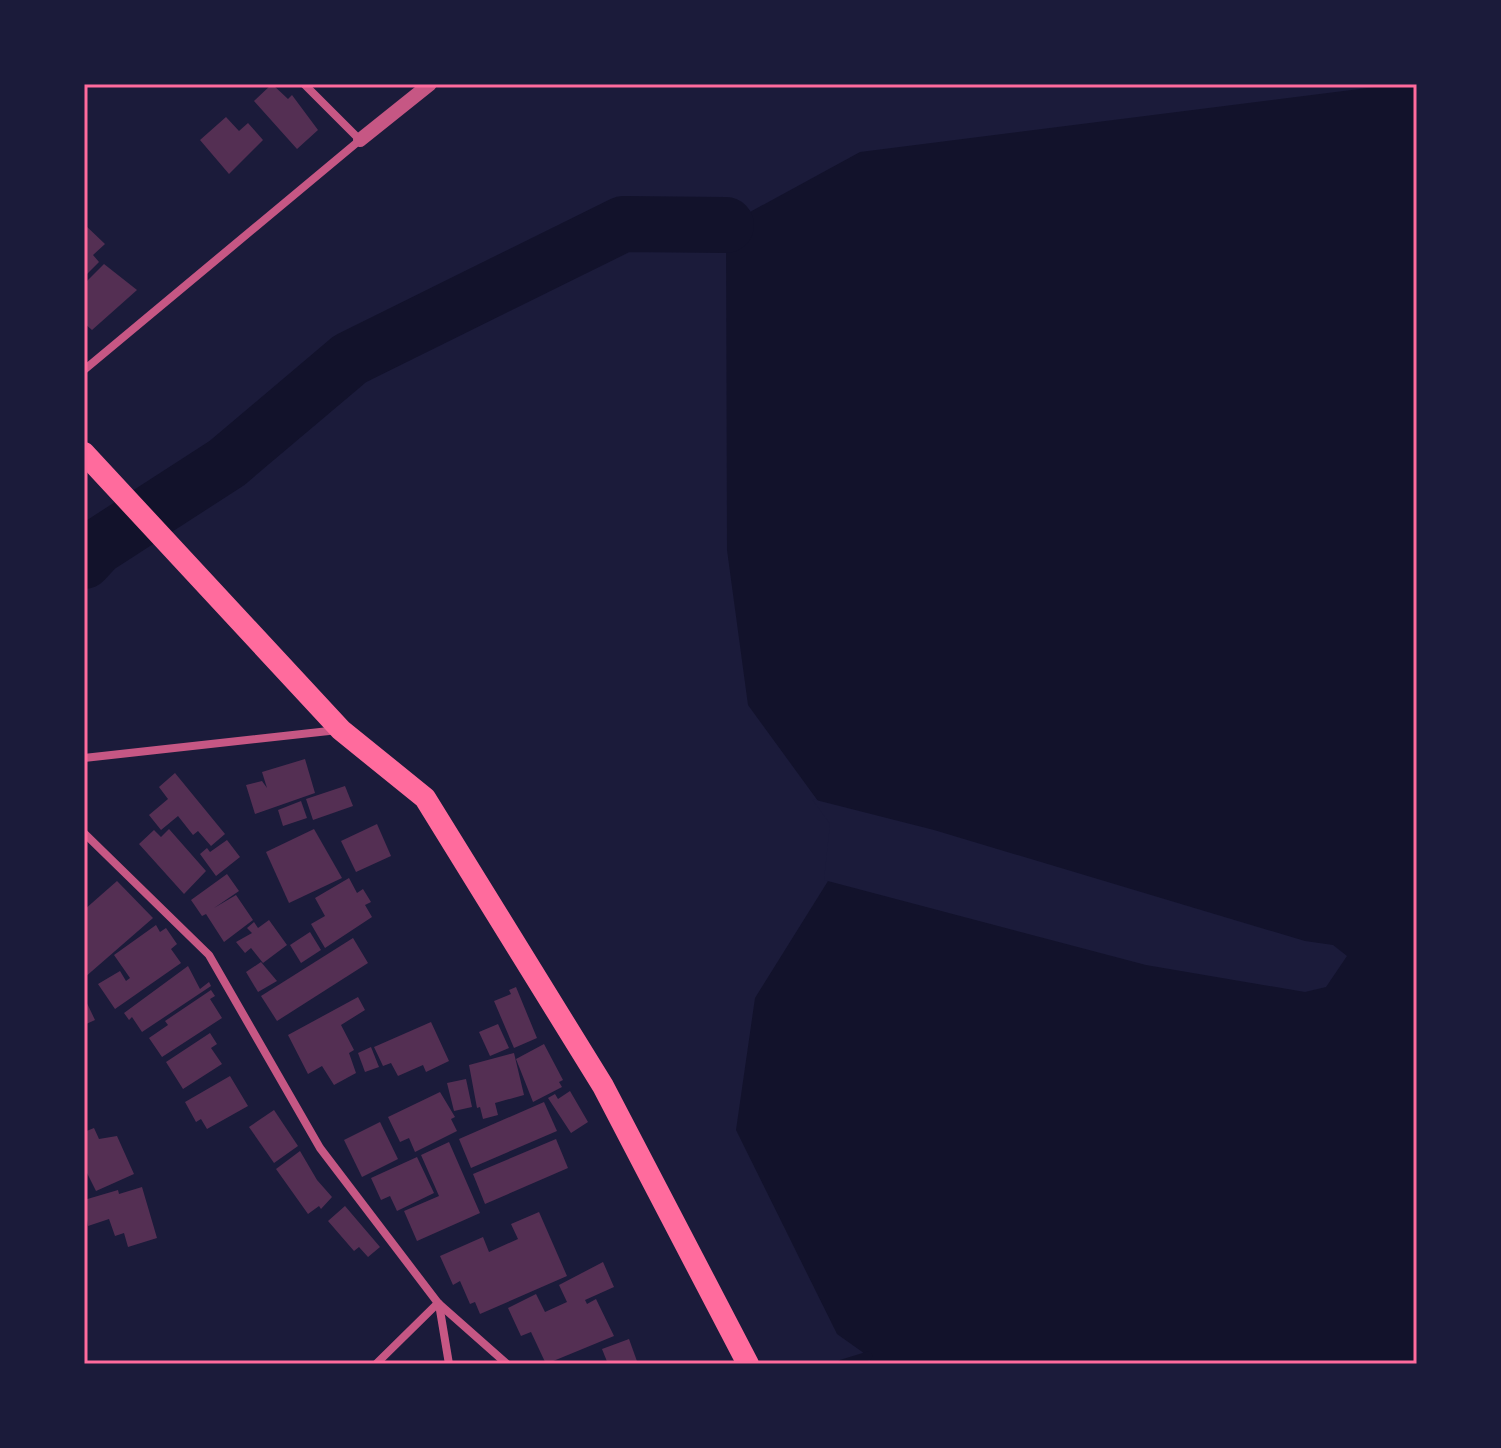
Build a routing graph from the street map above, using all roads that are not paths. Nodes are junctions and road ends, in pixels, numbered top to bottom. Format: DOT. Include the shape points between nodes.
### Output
graph roads {
  1 [pos="304,84"];
  2 [pos="430,84"];
  3 [pos="360,140"];
  4 [pos="84,370"];
  5 [pos="84,453"];
  6 [pos="341,730"];
  7 [pos="84,758"];
  8 [pos="84,833"];
  9 [pos="438,1303"];
  10 [pos="376,1364"];
  11 [pos="449,1364"];
  12 [pos="507,1364"];
  13 [pos="748,1364"];
  1 -- 3 [label="street"];
  2 -- 3 [label="street"];
  3 -- 4 [label="street"];
  5 -- 6 [label="highway"];
  6 -- 7 [label="street"];
  6 -- 13 [label="highway" via="425,798 603,1086"];
  8 -- 9 [label="street" via="209,955 320,1148"];
  9 -- 10 [label="street"];
  9 -- 11 [label="street"];
  9 -- 12 [label="street"];
}
